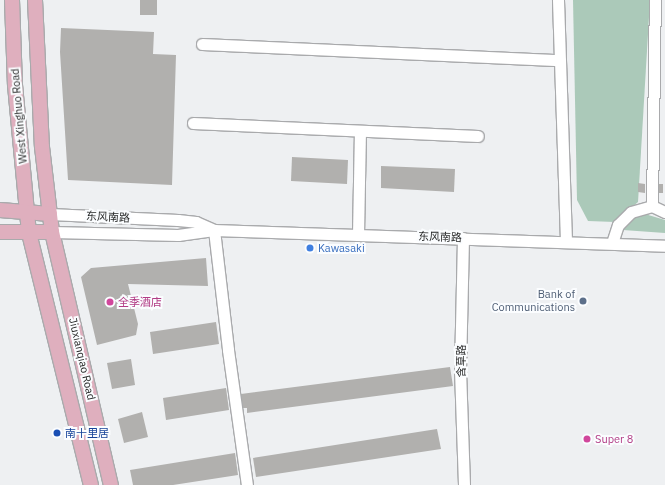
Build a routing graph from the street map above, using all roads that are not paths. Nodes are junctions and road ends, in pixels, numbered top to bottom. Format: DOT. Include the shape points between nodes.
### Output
graph roads {
  1 [pos="12,0"];
  2 [pos="35,0"];
  3 [pos="558,0"];
  4 [pos="655,0"];
  5 [pos="202,44"];
  6 [pos="560,60"];
  7 [pos="193,123"];
  8 [pos="360,132"];
  9 [pos="478,136"];
  10 [pos="652,206"];
  11 [pos="0,210"];
  12 [pos="28,210"];
  13 [pos="665,212"];
  14 [pos="50,214"];
  15 [pos="214,230"];
  16 [pos="0,232"];
  17 [pos="52,232"];
  18 [pos="29,233"];
  19 [pos="358,234"];
  20 [pos="463,238"];
  21 [pos="566,241"];
  22 [pos="612,243"];
  23 [pos="665,246"];
  24 [pos="91,485"];
  25 [pos="112,485"];
  26 [pos="247,485"];
  27 [pos="464,485"];
  1 -- 12 [label="main road, West Xinghuo Road" via="15,85"];
  2 -- 14 [label="main road, West Xinghuo Road" via="42,147"];
  3 -- 6 [label="street"];
  4 -- 10 [label="street"];
  5 -- 6 [label="street"];
  6 -- 21 [label="street"];
  7 -- 8 [label="street"];
  8 -- 9 [label="street"];
  8 -- 19 [label="street"];
  10 -- 13 [label="street"];
  10 -- 22 [label="street" via="626,216 618,225"];
  11 -- 12 [label="main road, 东风南路"];
  12 -- 14 [label="main road, 东风南路"];
  12 -- 18 [label="main road, West Xinghuo Road"];
  14 -- 15 [label="street, 东风南路" via="196,222"];
  14 -- 17 [label="main road, West Xinghuo Road"];
  15 -- 17 [label="street, 东风南路" via="178,235"];
  15 -- 19 [label="street, 东风南路"];
  15 -- 26 [label="street"];
  16 -- 18 [label="main road, 东风南路"];
  17 -- 18 [label="main road, 东风南路"];
  17 -- 25 [label="main road, Jiuxianqiao Road"];
  18 -- 24 [label="main road, Jiuxianqiao Road"];
  19 -- 20 [label="street, 东风南路"];
  20 -- 21 [label="street, 东风南路"];
  20 -- 27 [label="street, 含草路" via="460,370"];
  21 -- 22 [label="street, 东风南路"];
  22 -- 23 [label="street, 东风南路"];
}
